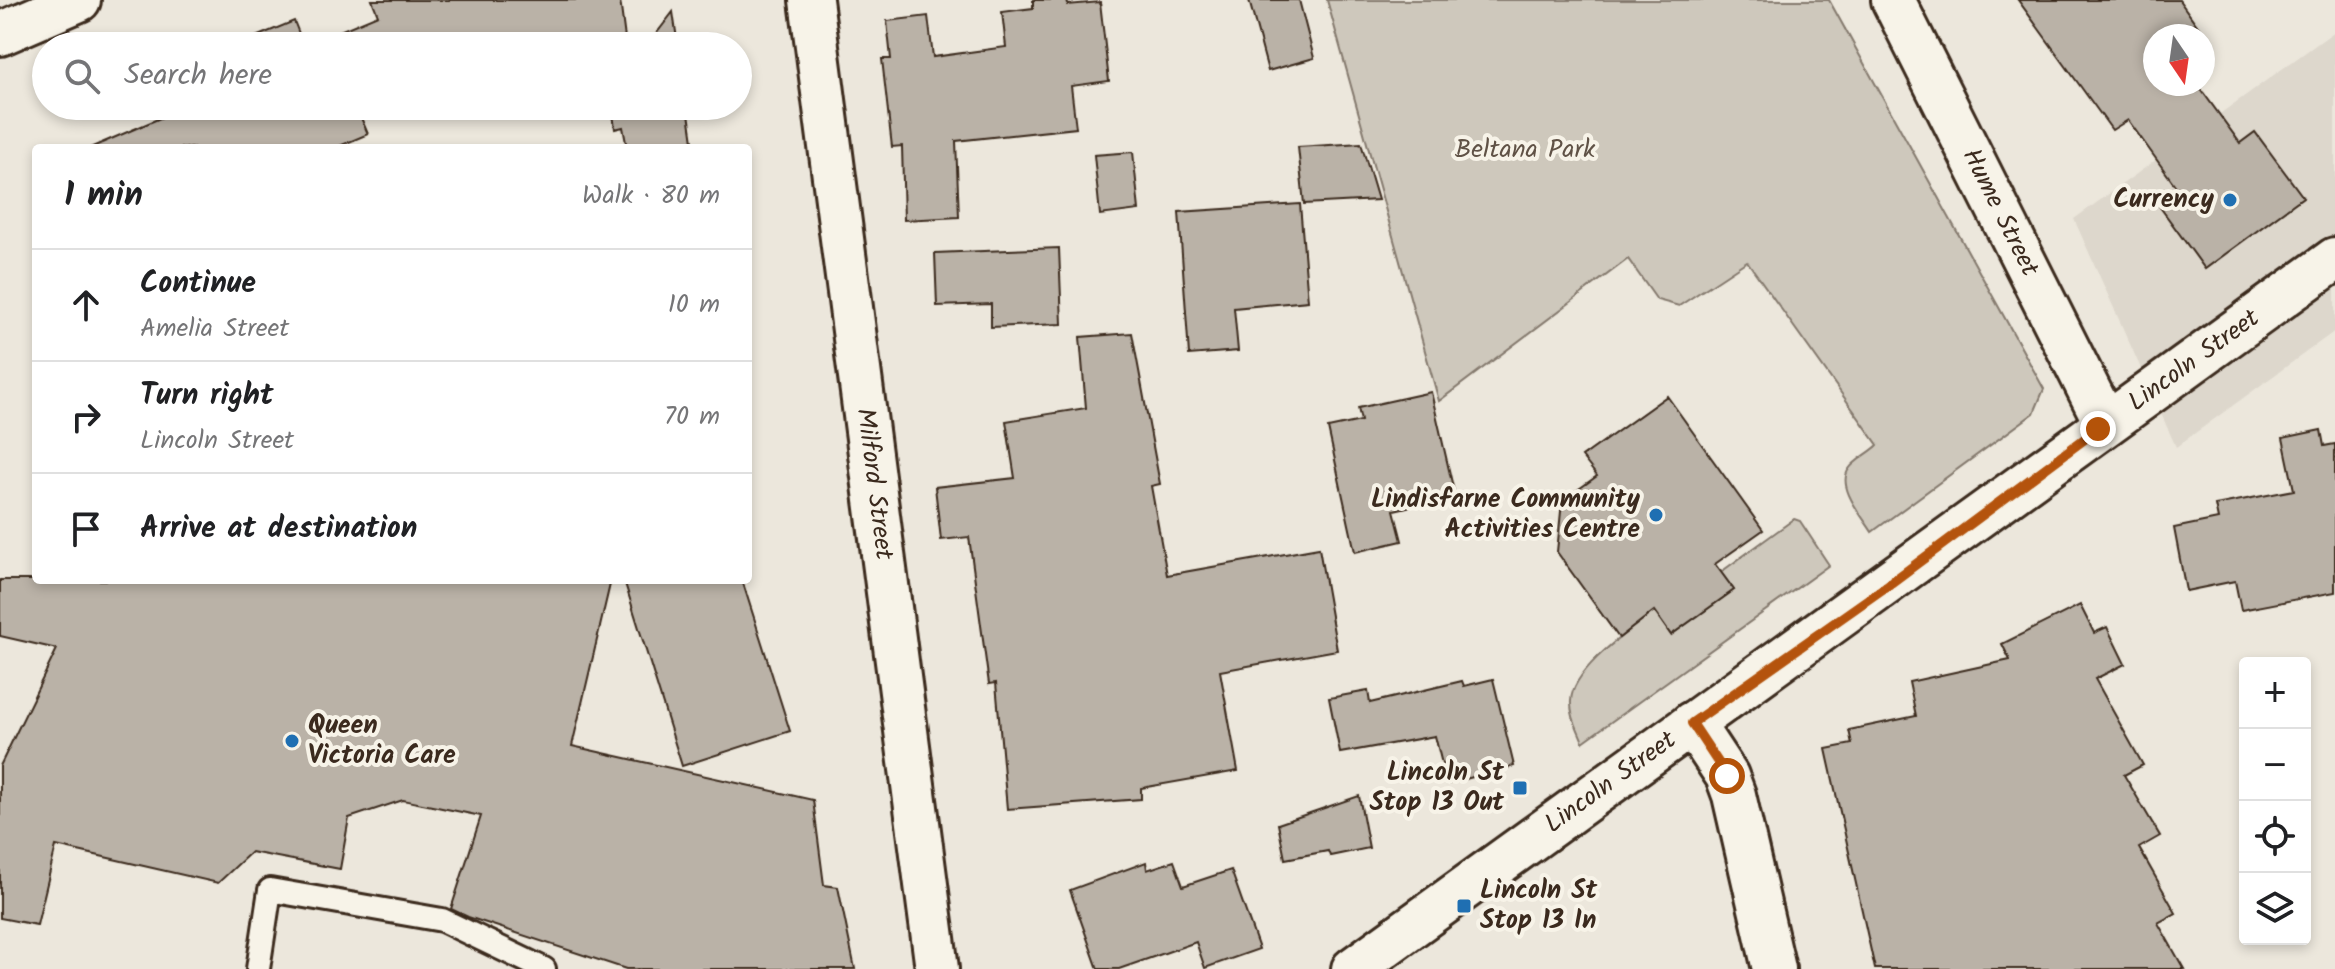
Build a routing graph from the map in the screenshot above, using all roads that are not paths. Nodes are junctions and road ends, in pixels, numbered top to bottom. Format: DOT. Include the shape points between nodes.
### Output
graph roads {
  1 [pos="79,0"];
  2 [pos="811,0"];
  3 [pos="1893,0"];
  4 [pos="0,34"];
  5 [pos="2335,259"];
  6 [pos="2106,424"];
  7 [pos="1692,723"];
  8 [pos="258,969"];
  9 [pos="544,969"];
  10 [pos="937,969"];
  11 [pos="1353,969"];
  12 [pos="1774,969"];
  1 -- 4 [label="street"];
  2 -- 10 [label="street, Milford Street"];
  3 -- 6 [label="street, Hume Street"];
  5 -- 6 [label="street, Lincoln Street"];
  6 -- 7 [label="street, Lincoln Street"];
  7 -- 11 [label="street, Lincoln Street"];
  7 -- 12 [label="street" via="1734,795"];
  8 -- 9 [label="lane" via="270,890 442,920"];
}
